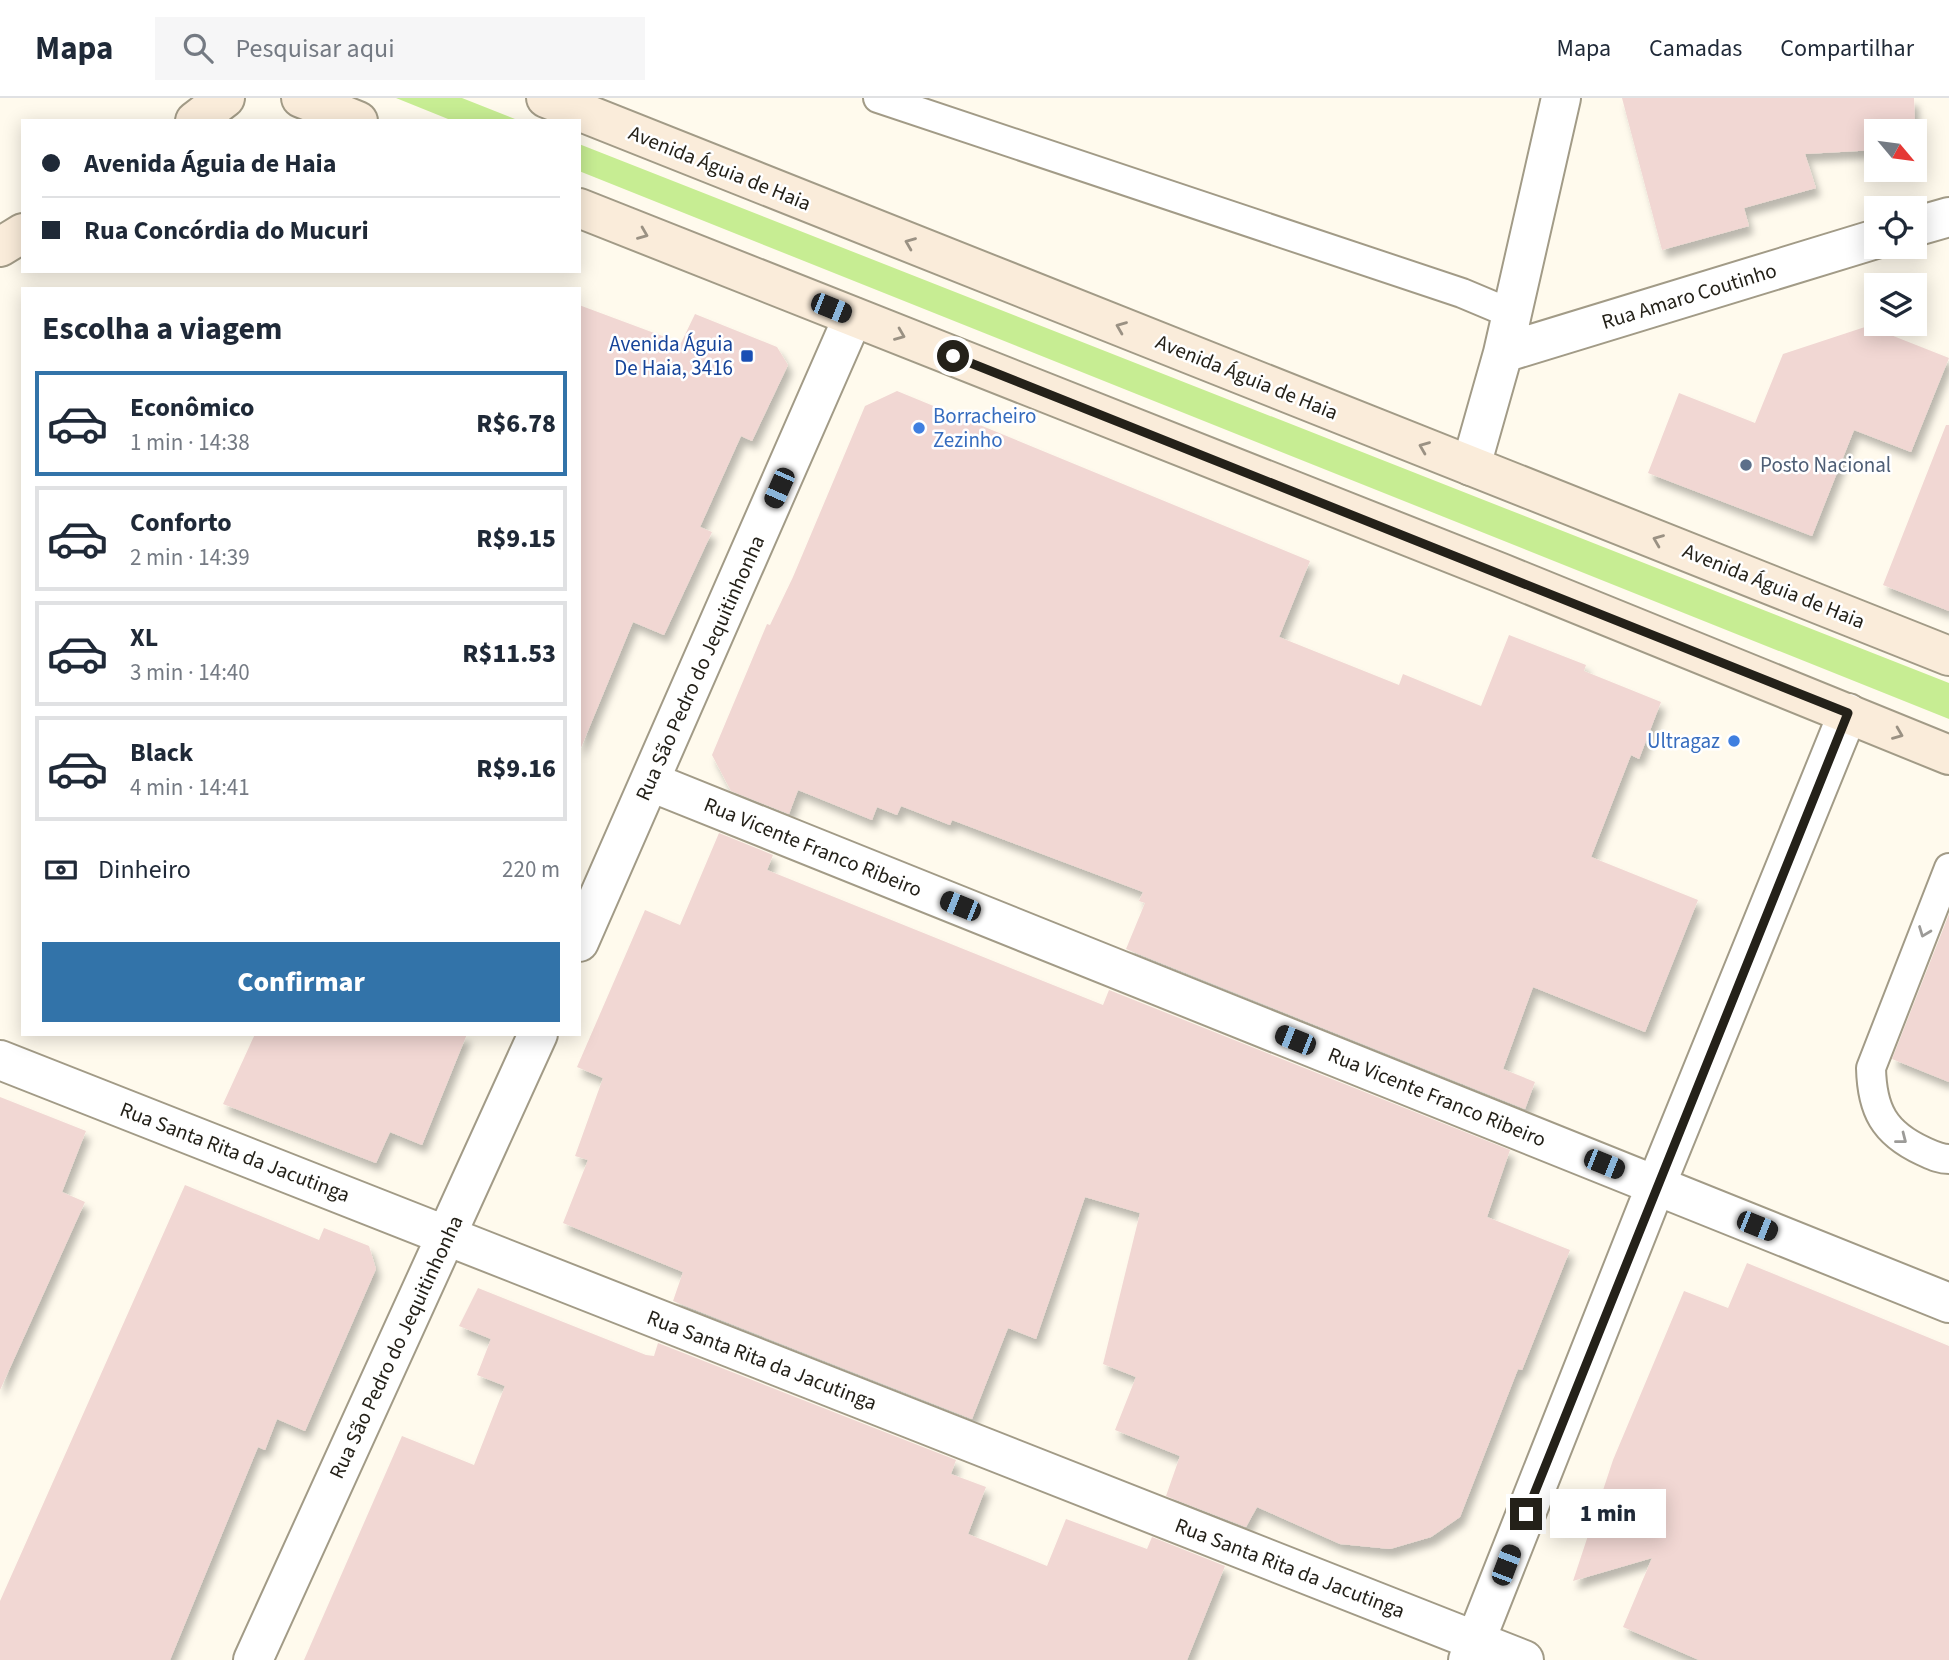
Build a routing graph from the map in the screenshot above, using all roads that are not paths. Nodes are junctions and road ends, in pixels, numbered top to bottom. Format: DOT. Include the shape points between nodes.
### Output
graph roads {
  1 [pos="225,98"];
  2 [pos="301,98"];
  3 [pos="546,98"];
  4 [pos="878,98"];
  5 [pos="1562,98"];
  6 [pos="198,119"];
  7 [pos="353,119"];
  8 [pos="581,209"];
  9 [pos="1949,217"];
  10 [pos="1927,223"];
  11 [pos="21,234"];
  12 [pos="1864,243"];
  13 [pos="0,247"];
  14 [pos="1512,314"];
  15 [pos="853,317"];
  16 [pos="1503,353"];
  17 [pos="1471,466"];
  18 [pos="1949,656"];
  19 [pos="1848,713"];
  20 [pos="1949,755"];
  21 [pos="651,782"];
  22 [pos="1949,868"];
  23 [pos="581,938"];
  24 [pos="537,1036"];
  25 [pos="0,1060"];
  26 [pos="1949,1159"];
  27 [pos="1656,1185"];
  28 [pos="447,1236"];
  29 [pos="1949,1303"];
  30 [pos="1472,1650"];
  31 [pos="253,1660"];
  32 [pos="1524,1660"];
  1 -- 6 [label="main road"];
  2 -- 7 [label="main road"];
  17 -- 3 [label="main road, Avenida Águia de Haia, one-way"];
  4 -- 14 [label="lane" via="1462,293"];
  5 -- 14 [label="street"];
  8 -- 15 [label="main road, one-way"];
  9 -- 10 [label="street"];
  11 -- 13 [label="main road"];
  12 -- 16 [label="street, Rua Amaro Coutinho"];
  14 -- 16 [label="street"];
  15 -- 19 [label="main road, one-way"];
  15 -- 21 [label="street, Rua São Pedro do Jequitinhonha"];
  16 -- 17 [label="street"];
  18 -- 17 [label="main road, Avenida Águia de Haia, one-way"];
  19 -- 20 [label="main road, one-way"];
  19 -- 27 [label="street"];
  21 -- 23 [label="street, Rua São Pedro do Jequitinhonha"];
  21 -- 27 [label="street, Rua Vicente Franco Ribeiro"];
  22 -- 26 [label="lane, one-way" via="1871,1068 1872,1095 1883,1121 1901,1141"];
  24 -- 28 [label="street, Rua São Pedro do Jequitinhonha"];
  25 -- 28 [label="street, Rua Santa Rita da Jacutinga"];
  27 -- 29 [label="street, Rua Vicente Franco Ribeiro"];
  27 -- 30 [label="street"];
  28 -- 30 [label="street, Rua Santa Rita da Jacutinga"];
  28 -- 31 [label="street, Rua São Pedro do Jequitinhonha"];
  30 -- 32 [label="street, Rua Santa Rita da Jacutinga"];
}
